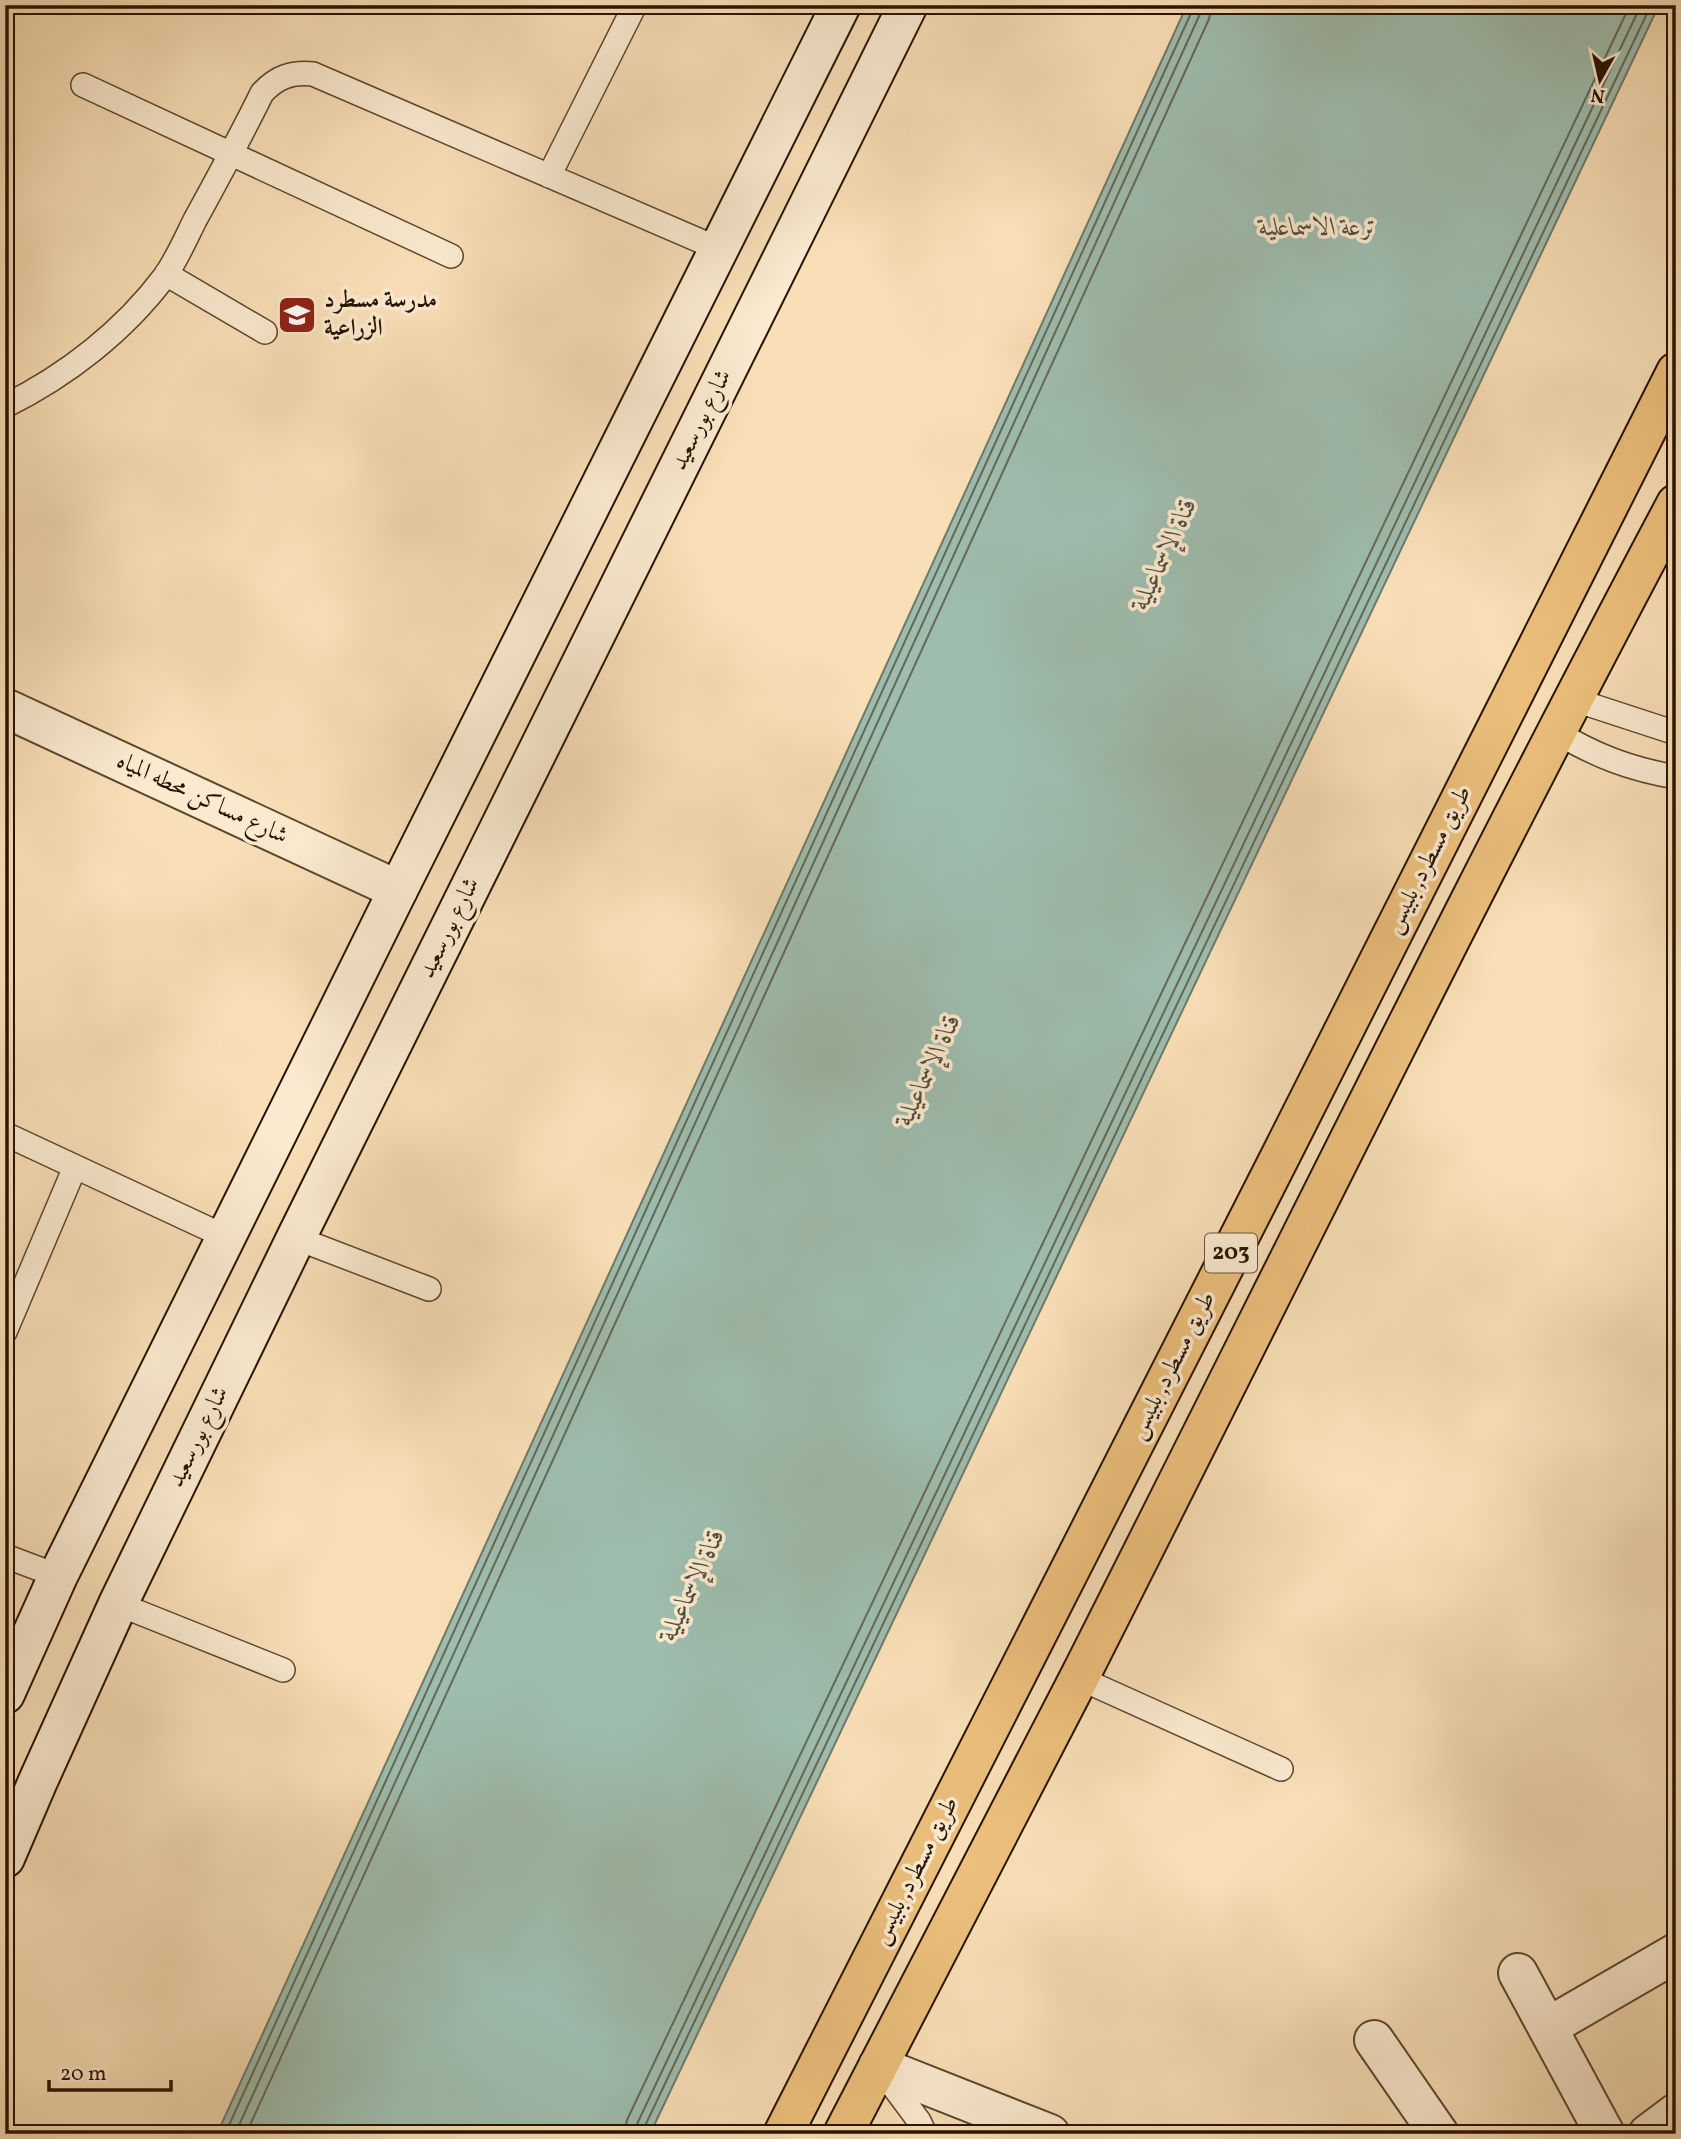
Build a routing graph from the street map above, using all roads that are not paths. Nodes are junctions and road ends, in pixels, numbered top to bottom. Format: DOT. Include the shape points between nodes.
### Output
graph roads {
  1 [pos="635,5"];
  2 [pos="841,5"];
  3 [pos="908,5"];
  4 [pos="83,85"];
  5 [pos="231,154"];
  6 [pos="550,176"];
  7 [pos="719,249"];
  8 [pos="451,256"];
  9 [pos="166,274"];
  10 [pos="265,332"];
  11 [pos="1676,372"];
  12 [pos="5,407"];
  13 [pos="1676,504"];
  14 [pos="5,708"];
  15 [pos="1564,716"];
  16 [pos="1676,733"];
  17 [pos="1676,777"];
  18 [pos="398,890"];
  19 [pos="5,1134"];
  20 [pos="75,1167"];
  21 [pos="226,1237"];
  22 [pos="296,1238"];
  23 [pos="429,1289"];
  24 [pos="5,1332"];
  25 [pos="5,1556"];
  26 [pos="58,1576"];
  27 [pos="118,1604"];
  28 [pos="283,1670"];
  29 [pos="1079,1678"];
  30 [pos="5,1694"];
  31 [pos="1281,1769"];
  32 [pos="5,1858"];
  33 [pos="1671,1966"];
  34 [pos="1518,1973"];
  35 [pos="1548,2027"];
  36 [pos="1374,2040"];
  37 [pos="878,2066"];
  38 [pos="1676,2113"];
  39 [pos="783,2134"];
  40 [pos="843,2134"];
  41 [pos="925,2134"];
  42 [pos="1051,2134"];
  43 [pos="1439,2134"];
  44 [pos="1605,2134"];
  45 [pos="1648,2134"];
  1 -- 6 [label="lane"];
  2 -- 7 [label="main road"];
  3 -- 22 [label="main road, شارع بورسعيد"];
  4 -- 5 [label="lane"];
  5 -- 6 [label="lane" via="262,93 273,81 299,73 313,74"];
  5 -- 8 [label="lane"];
  5 -- 9 [label="lane"];
  6 -- 7 [label="lane"];
  7 -- 18 [label="main road"];
  9 -- 10 [label="lane"];
  9 -- 12 [label="lane" via="141,305 82,359"];
  11 -- 39 [label="main road, طريق مسطرد, بلبيس / 203"];
  13 -- 15 [label="main road, 203"];
  14 -- 18 [label="main road, شارع مساكن محطه المياه"];
  15 -- 16 [label="lane"];
  15 -- 17 [label="lane" via="1586,750 1619,764"];
  15 -- 29 [label="main road, 203"];
  18 -- 21 [label="main road"];
  19 -- 20 [label="lane"];
  20 -- 21 [label="lane"];
  20 -- 24 [label="lane"];
  21 -- 26 [label="main road"];
  22 -- 23 [label="lane"];
  22 -- 27 [label="main road, شارع بورسعيد"];
  25 -- 26 [label="lane"];
  26 -- 30 [label="main road"];
  27 -- 28 [label="lane"];
  27 -- 32 [label="main road, شارع بورسعيد"];
  29 -- 31 [label="lane"];
  29 -- 37 [label="main road, 203"];
  33 -- 35 [label="main road"];
  34 -- 35 [label="main road"];
  35 -- 44 [label="main road"];
  36 -- 43 [label="main road"];
  37 -- 40 [label="main road, 203"];
  37 -- 41 [label="lane"];
  37 -- 42 [label="main road"];
  38 -- 45 [label="main road"];
}
